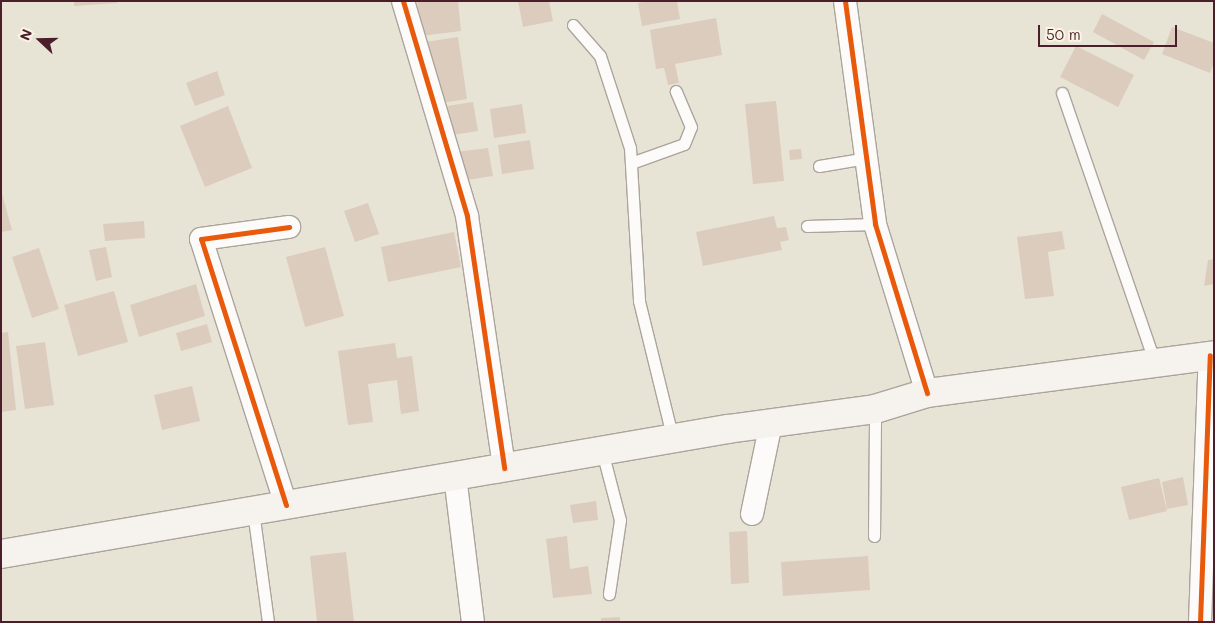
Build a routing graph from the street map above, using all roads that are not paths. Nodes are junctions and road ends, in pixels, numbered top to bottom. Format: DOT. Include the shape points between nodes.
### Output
graph roads {
  1 [pos="403,1"];
  2 [pos="845,1"];
  3 [pos="572,25"];
  4 [pos="676,91"];
  5 [pos="1062,94"];
  6 [pos="867,158"];
  7 [pos="631,163"];
  8 [pos="819,166"];
  9 [pos="875,224"];
  10 [pos="807,226"];
  11 [pos="288,227"];
  12 [pos="1212,355"];
  13 [pos="1156,364"];
  14 [pos="927,393"];
  15 [pos="874,409"];
  16 [pos="771,423"];
  17 [pos="673,438"];
  18 [pos="602,451"];
  19 [pos="504,468"];
  20 [pos="455,476"];
  21 [pos="286,505"];
  22 [pos="253,511"];
  23 [pos="752,514"];
  24 [pos="874,536"];
  25 [pos="1,554"];
  26 [pos="609,594"];
  27 [pos="1205,621"];
  28 [pos="268,622"];
  29 [pos="473,622"];
  1 -- 19 [label="street" via="467,216"];
  2 -- 6 [label="street"];
  3 -- 7 [label="lane" via="600,56 630,148"];
  4 -- 7 [label="lane" via="691,127 684,144"];
  5 -- 13 [label="lane"];
  6 -- 8 [label="lane"];
  6 -- 9 [label="street"];
  7 -- 17 [label="lane" via="639,301"];
  9 -- 10 [label="lane"];
  9 -- 14 [label="street"];
  11 -- 21 [label="street" via="201,239"];
  12 -- 13 [label="main road"];
  12 -- 27 [label="street"];
  13 -- 14 [label="main road"];
  14 -- 15 [label="main road"];
  15 -- 16 [label="main road"];
  15 -- 24 [label="lane"];
  16 -- 17 [label="main road"];
  16 -- 23 [label="street"];
  17 -- 18 [label="main road"];
  18 -- 19 [label="main road"];
  18 -- 26 [label="lane" via="620,520"];
  19 -- 20 [label="main road"];
  20 -- 21 [label="main road"];
  20 -- 29 [label="street"];
  21 -- 22 [label="main road"];
  22 -- 25 [label="main road"];
  22 -- 28 [label="lane"];
}
